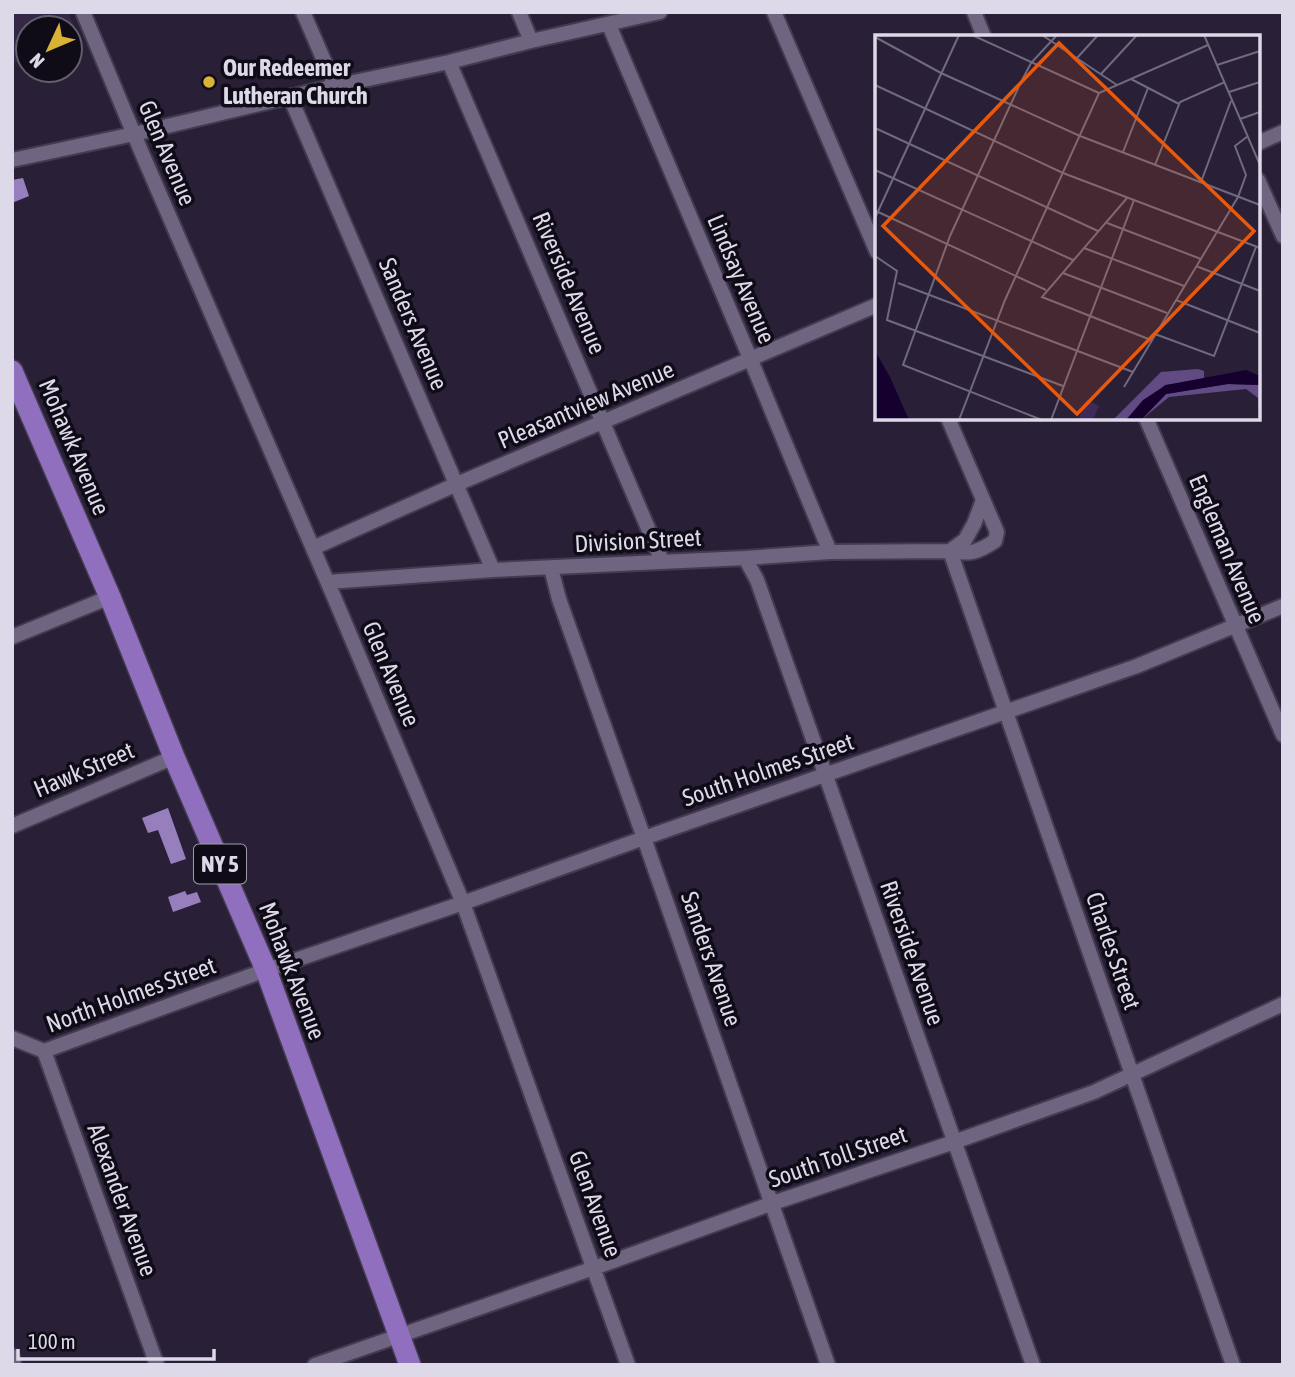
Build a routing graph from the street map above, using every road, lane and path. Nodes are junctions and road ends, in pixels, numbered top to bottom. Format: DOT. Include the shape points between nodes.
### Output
graph roads {
  1 [pos="83,12"];
  2 [pos="303,12"];
  3 [pos="519,12"];
  4 [pos="660,12"];
  5 [pos="774,12"];
  6 [pos="974,12"];
  7 [pos="609,25"];
  8 [pos="983,35"];
  9 [pos="531,41"];
  10 [pos="449,62"];
  11 [pos="335,86"];
  12 [pos="290,97"];
  13 [pos="1283,132"];
  14 [pos="134,134"];
  15 [pos="1260,142"];
  16 [pos="12,160"];
  17 [pos="1260,184"];
  18 [pos="1283,236"];
  19 [pos="875,248"];
  20 [pos="875,306"];
  21 [pos="750,358"];
  22 [pos="12,372"];
  23 [pos="949,420"];
  24 [pos="1147,420"];
  25 [pos="603,423"];
  26 [pos="457,484"];
  27 [pos="983,500"];
  28 [pos="313,548"];
  29 [pos="950,551"];
  30 [pos="830,552"];
  31 [pos="746,558"];
  32 [pos="662,561"];
  33 [pos="551,568"];
  34 [pos="493,570"];
  35 [pos="328,582"];
  36 [pos="110,597"];
  37 [pos="1283,606"];
  38 [pos="1236,626"];
  39 [pos="12,636"];
  40 [pos="1006,712"];
  41 [pos="1283,736"];
  42 [pos="174,757"];
  43 [pos="824,775"];
  44 [pos="12,826"];
  45 [pos="645,838"];
  46 [pos="463,903"];
  47 [pos="266,970"];
  48 [pos="1283,1004"];
  49 [pos="12,1038"];
  50 [pos="44,1051"];
  51 [pos="1132,1075"];
  52 [pos="954,1142"];
  53 [pos="773,1203"];
  54 [pos="594,1268"];
  55 [pos="399,1335"];
  56 [pos="12,1356"];
  57 [pos="14,1365"];
  58 [pos="157,1365"];
  59 [pos="315,1365"];
  60 [pos="410,1365"];
  61 [pos="628,1365"];
  62 [pos="828,1365"];
  63 [pos="1033,1365"];
  64 [pos="1233,1365"];
  1 -- 14 [label="street, Glen Avenue"];
  2 -- 11 [label="street"];
  3 -- 9 [label="street"];
  4 -- 7 [label="street"];
  5 -- 19 [label="street"];
  6 -- 8 [label="street"];
  7 -- 9 [label="street"];
  7 -- 21 [label="street, Lindsay Avenue"];
  9 -- 10 [label="street"];
  10 -- 11 [label="street"];
  10 -- 25 [label="street, Riverside Avenue"];
  11 -- 12 [label="street"];
  12 -- 14 [label="street"];
  12 -- 26 [label="street, Sanders Avenue"];
  13 -- 15 [label="street"];
  14 -- 16 [label="street"];
  14 -- 28 [label="street, Glen Avenue"];
  17 -- 18 [label="street"];
  20 -- 21 [label="street, Pleasantview Avenue"];
  21 -- 25 [label="street, Pleasantview Avenue"];
  21 -- 30 [label="street, Lindsay Avenue"];
  22 -- 36 [label="main road, Mohawk Avenue / NY 5"];
  23 -- 27 [label="street"];
  24 -- 38 [label="street, Engleman Avenue"];
  25 -- 26 [label="street, Pleasantview Avenue"];
  25 -- 32 [label="street, Riverside Avenue"];
  26 -- 28 [label="street, Pleasantview Avenue"];
  26 -- 34 [label="street, Sanders Avenue"];
  27 -- 29 [label="street" via="965,540"];
  27 -- 29 [label="street" via="997,532 995,541 966,554"];
  28 -- 35 [label="street, Glen Avenue"];
  29 -- 30 [label="street, Division Street"];
  29 -- 40 [label="street, Charles Street"];
  30 -- 31 [label="street, Division Street"];
  31 -- 32 [label="street, Division Street"];
  31 -- 43 [label="street, Riverside Avenue"];
  32 -- 33 [label="street, Division Street"];
  33 -- 34 [label="street, Division Street"];
  33 -- 45 [label="street, Sanders Avenue"];
  34 -- 35 [label="street, Division Street"];
  35 -- 46 [label="street, Glen Avenue"];
  36 -- 39 [label="street"];
  36 -- 42 [label="main road, Mohawk Avenue / NY 5"];
  37 -- 38 [label="street, South Holmes Street"];
  38 -- 40 [label="street, South Holmes Street"];
  38 -- 41 [label="street, Engleman Avenue"];
  40 -- 43 [label="street, South Holmes Street"];
  40 -- 51 [label="street, Charles Street"];
  42 -- 44 [label="street, Hawk Street"];
  42 -- 47 [label="main road, Mohawk Avenue / NY 5"];
  43 -- 45 [label="street, South Holmes Street"];
  43 -- 52 [label="street, Riverside Avenue"];
  45 -- 46 [label="street, South Holmes Street"];
  45 -- 53 [label="street, Sanders Avenue"];
  46 -- 47 [label="street, South Holmes Street"];
  46 -- 54 [label="street, Glen Avenue"];
  47 -- 50 [label="street, North Holmes Street"];
  47 -- 55 [label="main road, Mohawk Avenue / NY 5"];
  48 -- 51 [label="street, South Toll Street"];
  49 -- 50 [label="street, North Holmes Street"];
  50 -- 58 [label="street, Alexander Avenue"];
  51 -- 52 [label="street, South Toll Street"];
  51 -- 64 [label="street, Charles Street"];
  52 -- 53 [label="street, South Toll Street"];
  52 -- 63 [label="street, Riverside Avenue"];
  53 -- 54 [label="street, South Toll Street"];
  53 -- 62 [label="street, Sanders Avenue"];
  54 -- 55 [label="street, South Toll Street"];
  54 -- 61 [label="street, Glen Avenue"];
  55 -- 59 [label="street, South Toll Street"];
  55 -- 60 [label="main road, Mohawk Avenue / NY 5"];
  56 -- 57 [label="street"];
}
